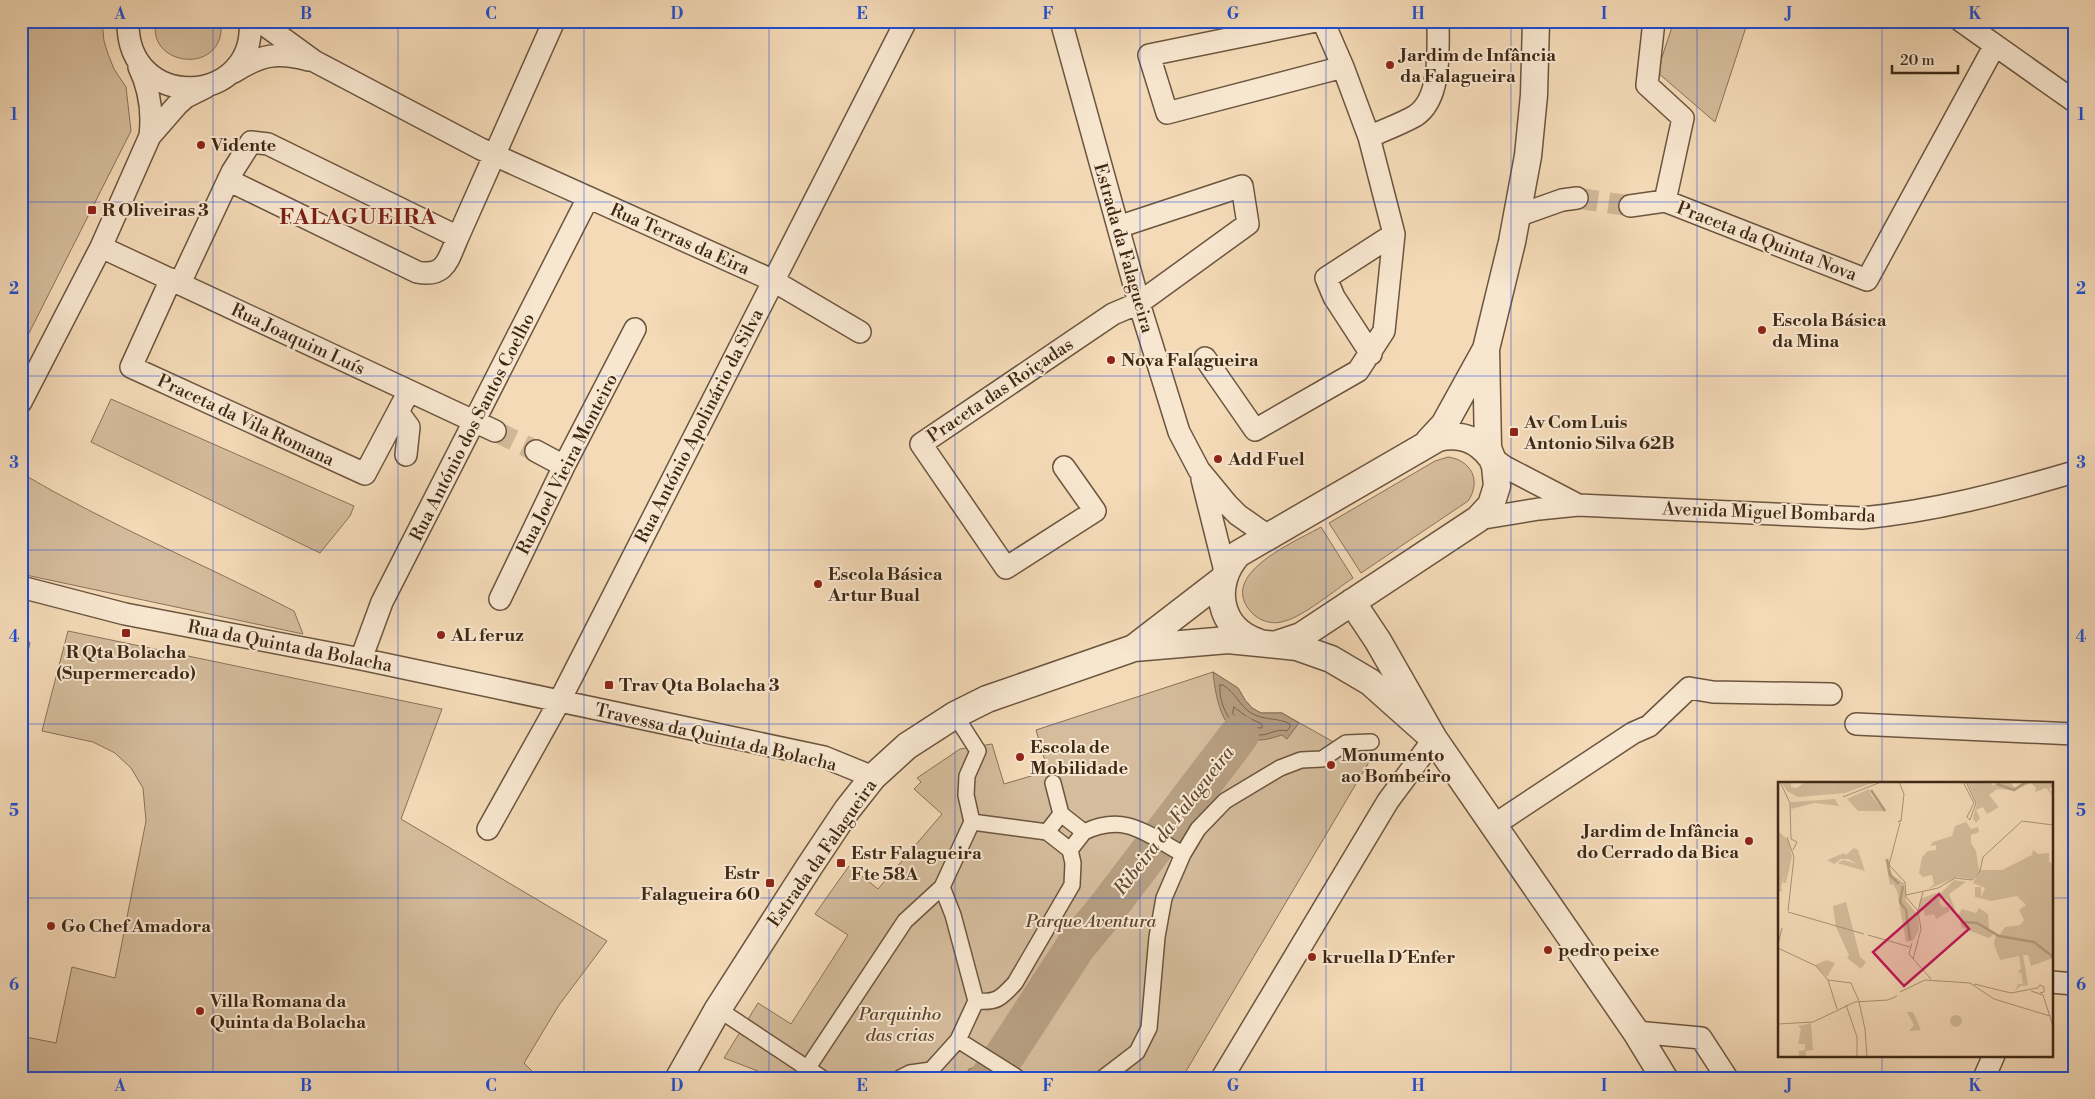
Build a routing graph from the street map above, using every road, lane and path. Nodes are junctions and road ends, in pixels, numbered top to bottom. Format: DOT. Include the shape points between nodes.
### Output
graph roads {
  1 [pos="250,21"];
  2 [pos="259,21"];
  3 [pos="554,21"];
  4 [pos="906,21"];
  5 [pos="1061,21"];
  6 [pos="1316,21"];
  7 [pos="1323,21"];
  8 [pos="1438,21"];
  9 [pos="1536,21"];
  10 [pos="1654,21"];
  11 [pos="1961,21"];
  12 [pos="126,27"];
  13 [pos="1995,45"];
  14 [pos="135,58"];
  15 [pos="314,61"];
  16 [pos="1343,67"];
  17 [pos="215,83"];
  18 [pos="2074,101"];
  19 [pos="150,136"];
  20 [pos="1369,137"];
  21 [pos="495,156"];
  22 [pos="228,180"];
  23 [pos="588,198"];
  24 [pos="1576,198"];
  25 [pos="1665,201"];
  26 [pos="1630,206"];
  27 [pos="1517,216"];
  28 [pos="1118,226"];
  29 [pos="1394,234"];
  30 [pos="458,237"];
  31 [pos="101,247"];
  32 [pos="772,280"];
  33 [pos="175,281"];
  34 [pos="1139,303"];
  35 [pos="635,329"];
  36 [pos="860,332"];
  37 [pos="1486,349"];
  38 [pos="1371,354"];
  39 [pos="1205,358"];
  40 [pos="409,391"];
  41 [pos="21,402"];
  42 [pos="398,412"];
  43 [pos="474,422"];
  44 [pos="495,431"];
  45 [pos="1429,441"];
  46 [pos="536,451"];
  47 [pos="406,455"];
  48 [pos="1491,457"];
  49 [pos="564,466"];
  50 [pos="1064,467"];
  51 [pos="1199,470"];
  52 [pos="2074,472"];
  53 [pos="1578,506"];
  54 [pos="1478,519"];
  55 [pos="1268,536"];
  56 [pos="1224,576"];
  57 [pos="21,587"];
  58 [pos="500,600"];
  59 [pos="1352,602"];
  60 [pos="1267,644"];
  61 [pos="1134,648"];
  62 [pos="361,659"];
  63 [pos="1831,694"];
  64 [pos="558,702"];
  65 [pos="955,715"];
  66 [pos="1856,724"];
  67 [pos="2074,734"];
  68 [pos="1434,739"];
  69 [pos="1371,742"];
  70 [pos="873,777"];
  71 [pos="1053,783"];
  72 [pos="1061,814"];
  73 [pos="972,822"];
  74 [pos="1494,825"];
  75 [pos="488,829"];
  76 [pos="1047,832"];
  77 [pos="1084,832"];
  78 [pos="1070,850"];
  79 [pos="1179,852"];
  80 [pos="942,887"];
  81 [pos="2052,982"];
  82 [pos="2074,984"];
  83 [pos="976,1001"];
  84 [pos="718,1009"];
  85 [pos="1636,1032"];
  86 [pos="958,1040"];
  87 [pos="1994,1056"];
  88 [pos="804,1072"];
  89 [pos="931,1074"];
  90 [pos="1014,1075"];
  91 [pos="679,1078"];
  92 [pos="822,1078"];
  93 [pos="900,1078"];
  94 [pos="1103,1078"];
  95 [pos="1222,1078"];
  96 [pos="1664,1078"];
  97 [pos="1727,1078"];
  98 [pos="1984,1078"];
  1 -- 17 [label="street" via="247,50 238,66"];
  2 -- 15 [label="street"];
  3 -- 21 [label="street"];
  4 -- 32 [label="street, Rua António Apolinário da Silva"];
  5 -- 28 [label="street, Estrada da Falagueira"];
  6 -- 16 [label="street" via="1149,55 1166,113"];
  7 -- 16 [label="street"];
  8 -- 20 [label="street" via="1438,68 1430,98 1416,115"];
  9 -- 27 [label="street" via="1534,95 1528,156"];
  10 -- 25 [label="street, Praceta da Quinta Nova" via="1647,85 1683,118"];
  11 -- 13 [label="street"];
  12 -- 14 [label="street"];
  13 -- 18 [label="street"];
  13 -- 25 [label="street, Praceta da Quinta Nova" via="1867,280"];
  14 -- 17 [label="street" via="148,74 166,85 186,89"];
  14 -- 19 [label="street" via="148,84 152,119"];
  15 -- 17 [label="street" via="287,56 260,57"];
  15 -- 21 [label="street, Rua Terras da Eira"];
  16 -- 20 [label="street"];
  17 -- 19 [label="street" via="186,97"];
  19 -- 31 [label="street"];
  20 -- 29 [label="street"];
  21 -- 23 [label="street, Rua Terras da Eira"];
  21 -- 30 [label="street"];
  22 -- 30 [label="street" via="417,272 438,272 446,264"];
  22 -- 30 [label="street, Praceta da Vila Romana" via="251,142 268,144"];
  22 -- 33 [label="street, Praceta da Vila Romana"];
  23 -- 32 [label="street, Rua Terras da Eira"];
  23 -- 43 [label="street, Rua António dos Santos Coelho"];
  24 -- 27 [label="street"];
  25 -- 26 [label="street"];
  27 -- 37 [label="street"];
  28 -- 34 [label="street, Estrada da Falagueira"];
  28 -- 34 [label="street" via="1242,186 1248,224"];
  29 -- 38 [label="street" via="1384,331"];
  29 -- 38 [label="street" via="1326,278 1334,298"];
  31 -- 33 [label="street, Rua Joaquim Luís"];
  31 -- 41 [label="street"];
  32 -- 36 [label="street, Rua Terras da Eira"];
  32 -- 64 [label="street, Rua António Apolinário da Silva"];
  33 -- 40 [label="street, Rua Joaquim Luís"];
  33 -- 42 [label="street, Praceta da Vila Romana" via="131,367 365,474"];
  34 -- 50 [label="street, Praceta das Roiçadas" via="1113,314 921,444 1006,568 1095,511"];
  34 -- 51 [label="street, Estrada da Falagueira" via="1172,415"];
  35 -- 49 [label="street, Rua Joel Vieira Monteiro"];
  37 -- 45 [label="street" via="1444,425"];
  37 -- 48 [label="street"];
  38 -- 39 [label="street" via="1358,370 1255,430"];
  40 -- 42 [label="street, Praceta da Vila Romana"];
  40 -- 43 [label="street, Rua Joaquim Luís"];
  42 -- 47 [label="street" via="409,427"];
  43 -- 44 [label="street, Rua Joaquim Luís"];
  43 -- 62 [label="street, Rua António dos Santos Coelho" via="382,602"];
  45 -- 48 [label="street" via="1458,436 1477,442"];
  45 -- 55 [label="street"];
  46 -- 49 [label="street"];
  48 -- 53 [label="street, Avenida Miguel Bombarda"];
  48 -- 54 [label="street, Avenida Miguel Bombarda" via="1497,476 1496,495"];
  49 -- 58 [label="street, Rua Joel Vieira Monteiro"];
  51 -- 55 [label="street, Estrada da Falagueira" via="1238,514"];
  51 -- 56 [label="street, Estrada da Falagueira"];
  52 -- 53 [label="street, Avenida Miguel Bombarda" via="1986,498 1862,518"];
  53 -- 54 [label="street, Avenida Miguel Bombarda"];
  54 -- 59 [label="street, Avenida Miguel Bombarda"];
  55 -- 56 [label="street" via="1238,554"];
  56 -- 60 [label="street, Estrada da Falagueira" via="1221,601 1229,620 1243,635"];
  56 -- 61 [label="street, Estrada da Falagueira"];
  57 -- 62 [label="street, Rua da Quinta da Bolacha" via="125,614"];
  59 -- 60 [label="street, Avenida Miguel Bombarda" via="1292,641"];
  59 -- 68 [label="street"];
  60 -- 61 [label="street, Estrada da Falagueira" via="1228,640"];
  60 -- 68 [label="street" via="1298,647 1350,669 1370,682"];
  61 -- 65 [label="street, Estrada da Falagueira" via="1023,685"];
  62 -- 64 [label="street, Rua da Quinta da Bolacha"];
  63 -- 74 [label="street" via="1713,692 1689,688 1649,726"];
  64 -- 70 [label="street, Travessa da Quinta da Bolacha" via="824,757"];
  64 -- 75 [label="street, Rua António Apolinário da Silva"];
  65 -- 70 [label="street, Estrada da Falagueira" via="907,746"];
  65 -- 73 [label="street" via="978,751 967,776 966,795"];
  66 -- 67 [label="street"];
  68 -- 74 [label="street"];
  68 -- 95 [label="street" via="1388,801"];
  69 -- 79 [label="street" via="1346,743 1322,759 1301,760 1280,768 1225,801"];
  70 -- 84 [label="street, Estrada da Falagueira" via="847,810"];
  71 -- 72 [label="street"];
  72 -- 76 [label="street"];
  72 -- 77 [label="street"];
  73 -- 76 [label="street"];
  73 -- 80 [label="street"];
  74 -- 85 [label="street"];
  76 -- 78 [label="street"];
  77 -- 78 [label="street"];
  77 -- 79 [label="street" via="1124,823"];
  78 -- 83 [label="street" via="1072,885 1015,983 1003,996 991,1002"];
  79 -- 94 [label="street" via="1156,937 1149,1028 1137,1052"];
  80 -- 83 [label="street" via="953,915"];
  80 -- 88 [label="street" via="905,921"];
  81 -- 82 [label="street"];
  83 -- 86 [label="street"];
  84 -- 88 [label="street"];
  84 -- 91 [label="street, Estrada da Falagueira"];
  85 -- 96 [label="street"];
  85 -- 97 [label="street" via="1701,1038"];
  86 -- 89 [label="street"];
  86 -- 90 [label="street"];
  87 -- 98 [label="street"];
  88 -- 92 [label="street"];
  89 -- 93 [label="street" via="910,1073"];
}
